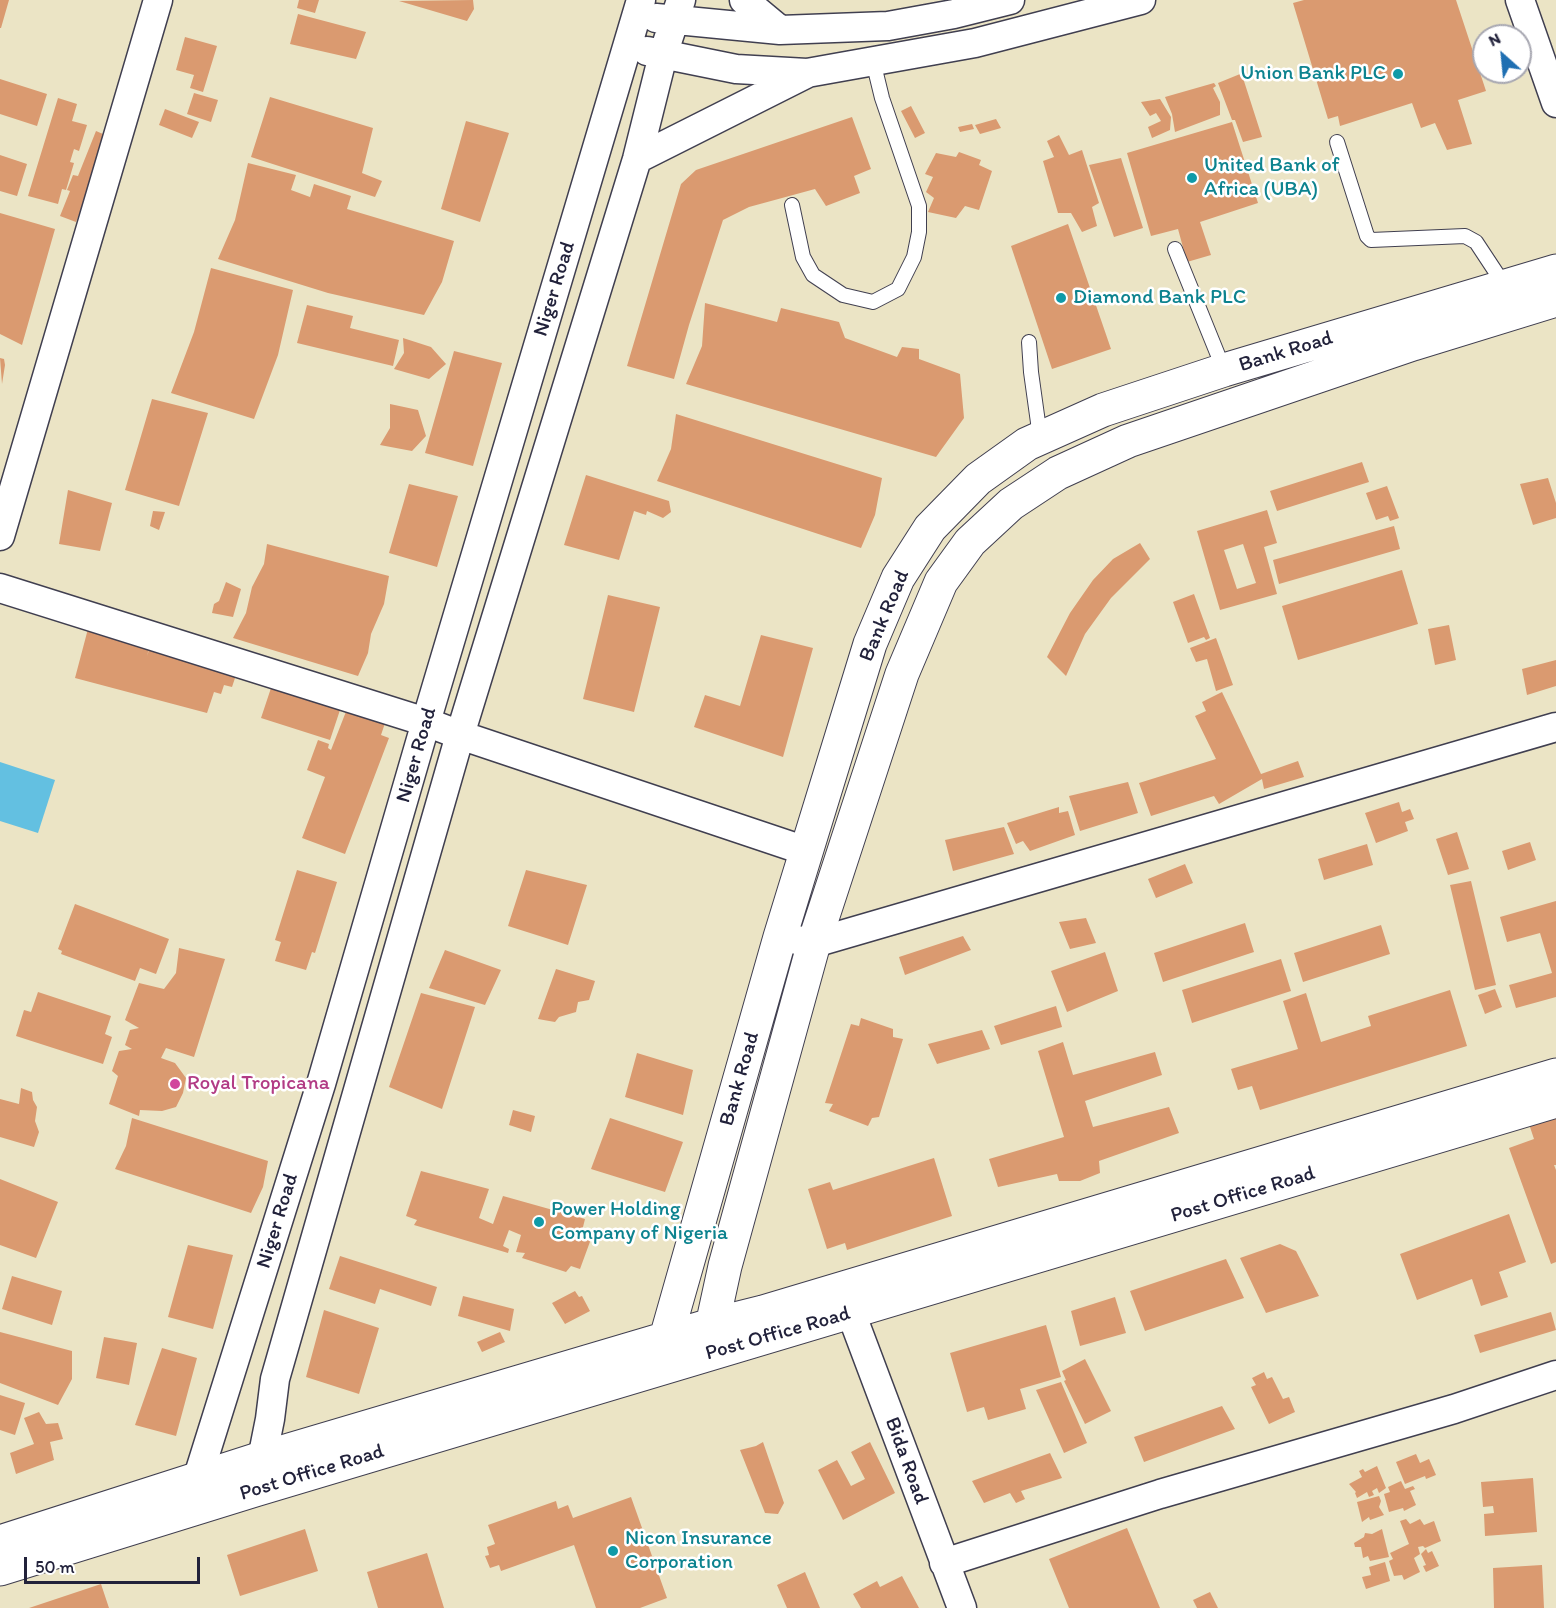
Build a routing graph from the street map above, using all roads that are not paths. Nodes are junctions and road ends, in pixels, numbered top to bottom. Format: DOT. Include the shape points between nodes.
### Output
graph roads {
  1 [pos="158,0"];
  2 [pos="744,0"];
  3 [pos="1010,0"];
  4 [pos="1141,0"];
  5 [pos="1520,0"];
  6 [pos="639,4"];
  7 [pos="677,10"];
  8 [pos="780,30"];
  9 [pos="627,47"];
  10 [pos="663,55"];
  11 [pos="873,61"];
  12 [pos="807,73"];
  13 [pos="1556,103"];
  14 [pos="1337,142"];
  15 [pos="636,159"];
  16 [pos="792,205"];
  17 [pos="1175,249"];
  18 [pos="1556,271"];
  19 [pos="1505,286"];
  20 [pos="1556,300"];
  21 [pos="1409,330"];
  22 [pos="1029,342"];
  23 [pos="1224,370"];
  24 [pos="1040,437"];
  25 [pos="0,536"];
  26 [pos="0,588"];
  27 [pos="426,722"];
  28 [pos="1556,727"];
  29 [pos="460,735"];
  30 [pos="806,851"];
  31 [pos="780,937"];
  32 [pos="814,943"];
  33 [pos="1556,1075"];
  34 [pos="321,1084"];
  35 [pos="355,1094"];
  36 [pos="1556,1101"];
  37 [pos="725,1266"];
  38 [pos="763,1312"];
  39 [pos="851,1313"];
  40 [pos="708,1340"];
  41 [pos="664,1353"];
  42 [pos="1556,1375"];
  43 [pos="262,1458"];
  44 [pos="255,1490"];
  45 [pos="194,1495"];
  46 [pos="0,1542"];
  47 [pos="944,1563"];
  48 [pos="0,1569"];
  49 [pos="962,1608"];
  1 -- 25 [label="street"];
  2 -- 8 [label="street"];
  3 -- 8 [label="street" via="888,26"];
  4 -- 11 [label="street" via="975,43"];
  5 -- 13 [label="street"];
  6 -- 7 [label="street"];
  6 -- 9 [label="street, Niger Road"];
  7 -- 8 [label="street"];
  7 -- 10 [label="street, Niger Road"];
  9 -- 10 [label="street"];
  9 -- 27 [label="street, Niger Road"];
  10 -- 12 [label="street" via="736,69"];
  10 -- 15 [label="street, Niger Road"];
  11 -- 12 [label="street"];
  11 -- 16 [label="lane" via="919,206 914,257 898,289 873,302 843,295 813,275 803,257"];
  12 -- 15 [label="street"];
  14 -- 19 [label="lane" via="1367,237 1371,240 1465,236 1476,242"];
  15 -- 29 [label="street, Niger Road"];
  17 -- 23 [label="lane"];
  18 -- 19 [label="street, Bank Road"];
  19 -- 21 [label="street, Bank Road"];
  20 -- 21 [label="street, Bank Road"];
  21 -- 23 [label="street, Bank Road"];
  21 -- 32 [label="street, Bank Road" via="1128,441 1058,473 1011,504 970,543 941,582 902,674"];
  22 -- 24 [label="lane"];
  23 -- 24 [label="street, Bank Road" via="1103,410"];
  24 -- 30 [label="street, Bank Road" via="978,479 930,528 898,578 870,644"];
  26 -- 27 [label="street"];
  27 -- 29 [label="street"];
  27 -- 34 [label="street, Niger Road"];
  28 -- 32 [label="street"];
  29 -- 30 [label="street"];
  29 -- 35 [label="street, Niger Road"];
  30 -- 31 [label="street, Bank Road"];
  31 -- 32 [label="street"];
  31 -- 41 [label="street, Bank Road"];
  32 -- 37 [label="street, Bank Road"];
  33 -- 38 [label="street, Post Office Road"];
  34 -- 35 [label="street"];
  34 -- 45 [label="street, Niger Road"];
  35 -- 43 [label="street, Niger Road" via="275,1379"];
  36 -- 39 [label="street, Post Office Road"];
  37 -- 38 [label="street" via="750,1303"];
  37 -- 40 [label="street, Bank Road"];
  38 -- 40 [label="street, Post Office Road"];
  39 -- 40 [label="street, Post Office Road"];
  39 -- 47 [label="street, Bida Road"];
  40 -- 41 [label="street, Post Office Road"];
  41 -- 43 [label="street, Post Office Road"];
  41 -- 44 [label="street, Post Office Road"];
  42 -- 47 [label="street"];
  43 -- 44 [label="street, Niger Road"];
  43 -- 45 [label="street, Post Office Road"];
  44 -- 45 [label="street, Post Office Road"];
  45 -- 46 [label="street, Post Office Road"];
  45 -- 48 [label="street, Post Office Road"];
  47 -- 49 [label="street, Bida Road"];
}
